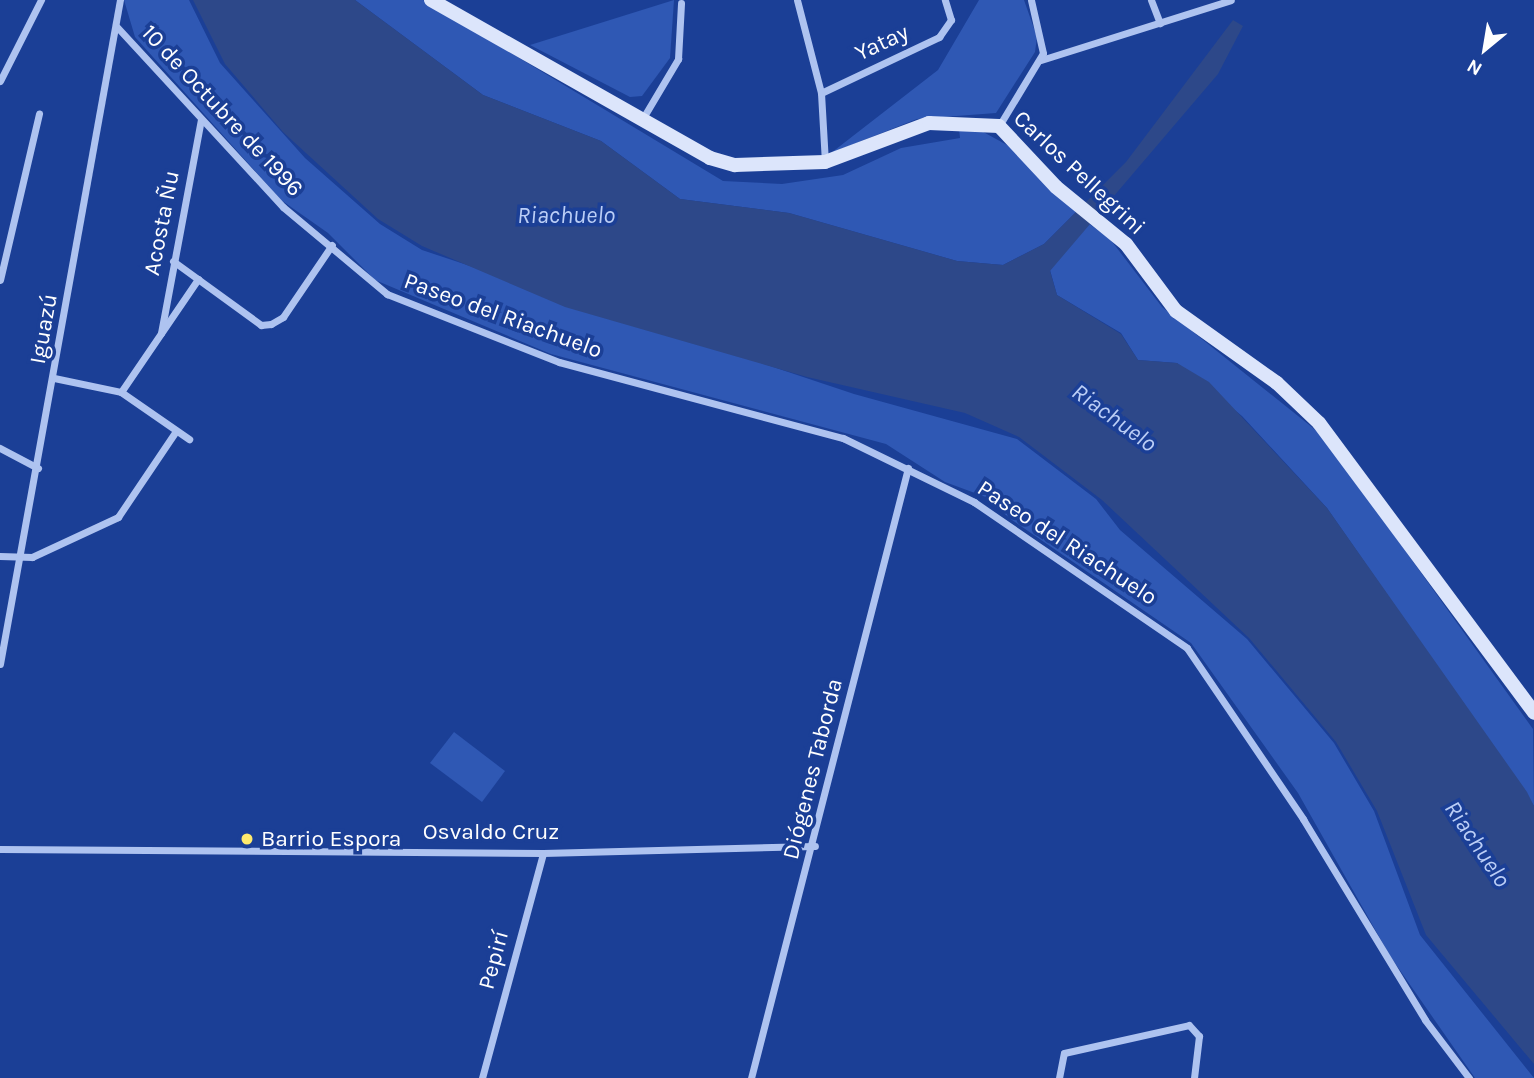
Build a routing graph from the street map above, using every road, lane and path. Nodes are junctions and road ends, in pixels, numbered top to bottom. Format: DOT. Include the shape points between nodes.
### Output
graph roads {
  1 [pos="41,0"];
  2 [pos="120,0"];
  3 [pos="431,0"];
  4 [pos="797,0"];
  5 [pos="945,0"];
  6 [pos="1031,0"];
  7 [pos="1151,0"];
  8 [pos="1231,0"];
  9 [pos="681,3"];
  10 [pos="1160,23"];
  11 [pos="117,27"];
  12 [pos="1041,60"];
  13 [pos="0,82"];
  14 [pos="821,93"];
  15 [pos="39,114"];
  16 [pos="643,118"];
  17 [pos="201,120"];
  18 [pos="999,126"];
  19 [pos="825,162"];
  20 [pos="332,245"];
  21 [pos="173,261"];
  22 [pos="198,279"];
  23 [pos="0,280"];
  24 [pos="162,333"];
  25 [pos="54,378"];
  26 [pos="121,392"];
  27 [pos="176,431"];
  28 [pos="189,439"];
  29 [pos="0,448"];
  30 [pos="38,468"];
  31 [pos="908,468"];
  32 [pos="0,556"];
  33 [pos="21,558"];
  34 [pos="0,664"];
  35 [pos="1534,713"];
  36 [pos="815,846"];
  37 [pos="0,849"];
  38 [pos="543,853"];
  39 [pos="482,1078"];
  40 [pos="751,1078"];
  41 [pos="1059,1078"];
  42 [pos="1194,1078"];
  43 [pos="1469,1078"];
  1 -- 13 [label="street"];
  2 -- 11 [label="street, Iguazú"];
  3 -- 16 [label="street, Carlos Pellegrini"];
  4 -- 14 [label="street"];
  5 -- 14 [label="street, Yatay" via="951,20 939,37"];
  6 -- 12 [label="street" via="1043,33"];
  7 -- 10 [label="street"];
  8 -- 10 [label="street"];
  9 -- 16 [label="street" via="678,59"];
  10 -- 12 [label="street"];
  11 -- 17 [label="street, 10 de Octubre de 1996"];
  11 -- 25 [label="street, Iguazú"];
  12 -- 18 [label="street"];
  14 -- 19 [label="street"];
  15 -- 23 [label="street"];
  16 -- 19 [label="street, Carlos Pellegrini" via="723,163"];
  17 -- 20 [label="street, 10 de Octubre de 1996" via="283,207"];
  17 -- 21 [label="street, Acosta Ñu"];
  18 -- 19 [label="street, Carlos Pellegrini" via="929,123"];
  18 -- 35 [label="street, Carlos Pellegrini" via="1066,195 1114,233 1176,311 1277,383 1319,423"];
  20 -- 22 [label="street" via="283,317 261,325"];
  20 -- 31 [label="street, Paseo del Riachuelo" via="387,294 559,362 842,438"];
  21 -- 22 [label="street"];
  21 -- 24 [label="street, Acosta Ñu"];
  22 -- 24 [label="street, Acosta Ñu"];
  24 -- 26 [label="street, Acosta Ñu"];
  25 -- 26 [label="street"];
  25 -- 30 [label="street, Iguazú"];
  26 -- 27 [label="street"];
  27 -- 28 [label="street"];
  27 -- 33 [label="street" via="118,517"];
  29 -- 30 [label="street"];
  30 -- 33 [label="street, Iguazú"];
  31 -- 36 [label="street, Diógenes Taborda"];
  31 -- 43 [label="street, Paseo del Riachuelo" via="1087,574 1187,648"];
  32 -- 33 [label="street"];
  33 -- 34 [label="street, Iguazú"];
  36 -- 38 [label="street, Osvaldo Cruz"];
  36 -- 40 [label="street, Diógenes Taborda"];
  37 -- 38 [label="street, Osvaldo Cruz"];
  38 -- 39 [label="street, Pepirí"];
  41 -- 42 [label="street" via="1065,1053 1196,1028"];
}
